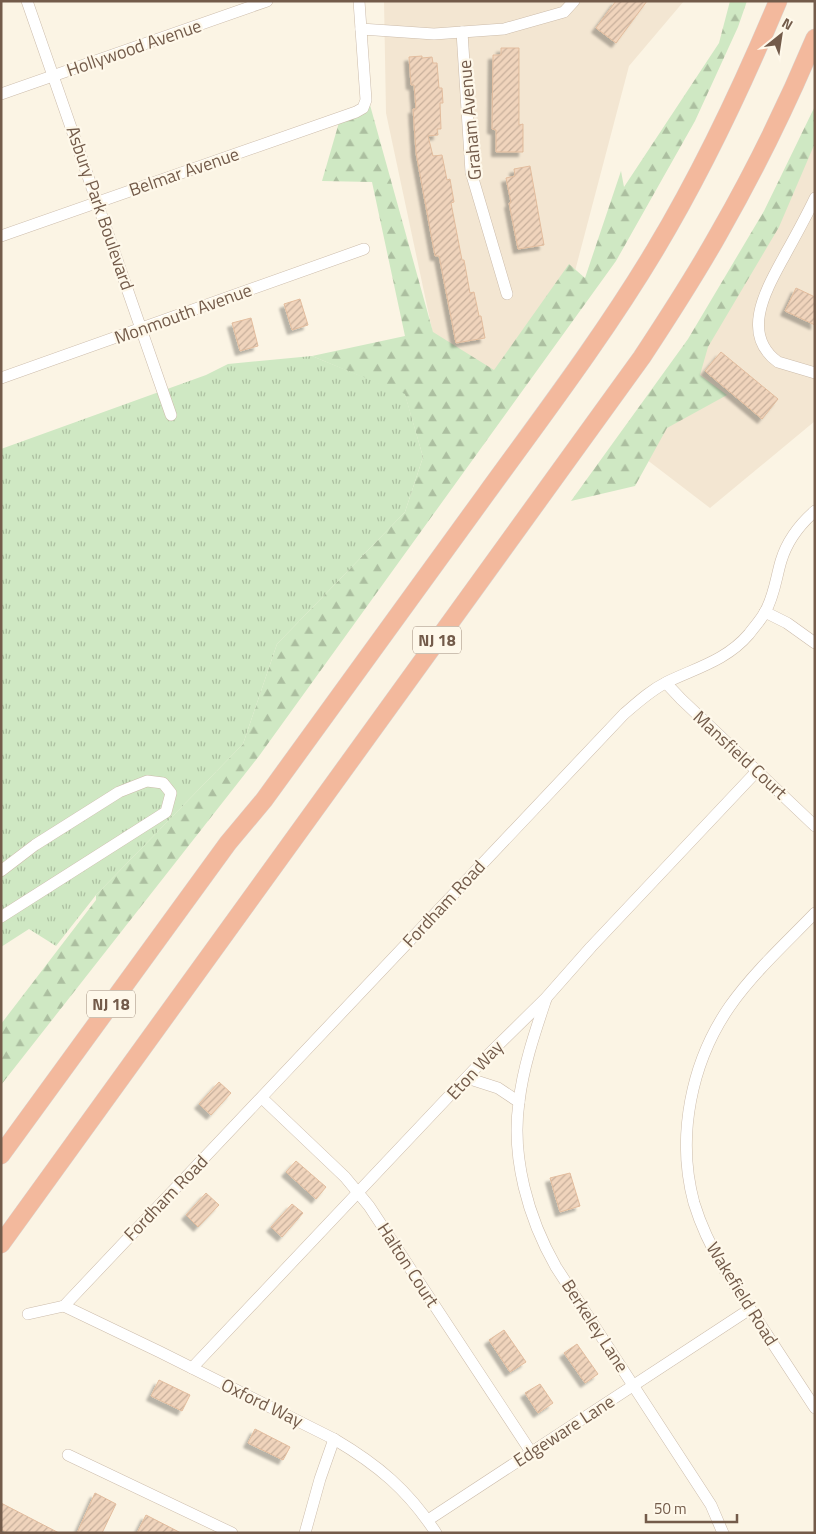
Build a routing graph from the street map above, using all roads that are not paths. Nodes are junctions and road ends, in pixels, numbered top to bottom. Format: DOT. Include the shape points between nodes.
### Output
graph roads {
  1 [pos="27,1"];
  2 [pos="267,1"];
  3 [pos="360,1"];
  4 [pos="574,1"];
  5 [pos="778,1"];
  6 [pos="361,29"];
  7 [pos="462,32"];
  8 [pos="815,38"];
  9 [pos="53,76"];
  10 [pos="1,94"];
  11 [pos="815,198"];
  12 [pos="98,202"];
  13 [pos="1,236"];
  14 [pos="364,248"];
  15 [pos="507,294"];
  16 [pos="142,329"];
  17 [pos="815,373"];
  18 [pos="1,378"];
  19 [pos="171,415"];
  20 [pos="815,511"];
  21 [pos="765,612"];
  22 [pos="815,643"];
  23 [pos="666,683"];
  24 [pos="757,771"];
  25 [pos="815,826"];
  26 [pos="1,871"];
  27 [pos="815,913"];
  28 [pos="1,917"];
  29 [pos="546,998"];
  30 [pos="467,1078"];
  31 [pos="262,1098"];
  32 [pos="519,1102"];
  33 [pos="1,1155"];
  34 [pos="359,1192"];
  35 [pos="1,1244"];
  36 [pos="64,1306"];
  37 [pos="750,1309"];
  38 [pos="28,1314"];
  39 [pos="192,1368"];
  40 [pos="633,1385"];
  41 [pos="815,1408"];
  42 [pos="334,1439"];
  43 [pos="531,1452"];
  44 [pos="68,1455"];
  45 [pos="428,1520"];
  46 [pos="232,1533"];
  47 [pos="304,1533"];
  48 [pos="436,1533"];
  49 [pos="723,1533"];
  1 -- 9 [label="street, Asbury Park Boulevard"];
  2 -- 9 [label="street, Hollywood Avenue"];
  3 -- 6 [label="street"];
  4 -- 7 [label="street" via="564,12 504,28"];
  5 -- 33 [label="highway, NJ 18" via="748,74 704,165 656,250 609,322 264,800 228,843"];
  6 -- 7 [label="street" via="434,34"];
  6 -- 12 [label="street, Belmar Avenue" via="363,108"];
  7 -- 15 [label="street, Graham Avenue" via="471,172"];
  8 -- 35 [label="highway, NJ 18" via="746,185 642,357"];
  9 -- 10 [label="street, Hollywood Avenue"];
  9 -- 12 [label="street, Asbury Park Boulevard"];
  11 -- 17 [label="street" via="767,289 759,316 761,340 773,358"];
  12 -- 13 [label="street, Belmar Avenue"];
  12 -- 16 [label="street, Asbury Park Boulevard"];
  14 -- 16 [label="street, Monmouth Avenue"];
  16 -- 18 [label="street, Monmouth Avenue"];
  16 -- 19 [label="street, Asbury Park Boulevard"];
  20 -- 21 [label="street, Fordham Road" via="796,531 786,548"];
  21 -- 22 [label="street"];
  21 -- 23 [label="street, Fordham Road" via="747,636 724,656"];
  23 -- 24 [label="street, Mansfield Court"];
  23 -- 31 [label="street, Fordham Road" via="624,714"];
  24 -- 25 [label="street, Mansfield Court"];
  24 -- 29 [label="street, Eton Way"];
  26 -- 28 [label="street" via="35,845 118,792 147,781 163,783 171,793 166,812"];
  27 -- 37 [label="street, Wakefield Road" via="731,1005 708,1045 692,1090 686,1150 694,1202 713,1250"];
  29 -- 30 [label="street, Eton Way"];
  29 -- 32 [label="street, Berkeley Lane"];
  30 -- 32 [label="street" via="498,1088"];
  30 -- 34 [label="street, Eton Way"];
  31 -- 34 [label="street, Halton Court"];
  31 -- 36 [label="street, Fordham Road"];
  32 -- 40 [label="street, Berkeley Lane" via="521,1173 539,1233 556,1266"];
  34 -- 39 [label="street, Eton Way"];
  34 -- 43 [label="street, Halton Court"];
  36 -- 38 [label="street"];
  36 -- 39 [label="street, Oxford Way"];
  37 -- 40 [label="street, Edgeware Lane"];
  37 -- 41 [label="street, Wakefield Road"];
  39 -- 42 [label="street, Oxford Way"];
  40 -- 43 [label="street, Edgeware Lane"];
  40 -- 49 [label="street, Berkeley Lane" via="711,1505"];
  42 -- 45 [label="street, Oxford Way" via="390,1477"];
  42 -- 47 [label="street"];
  43 -- 45 [label="street, Edgeware Lane"];
  44 -- 46 [label="street"];
  45 -- 48 [label="street, Oxford Way"];
}
